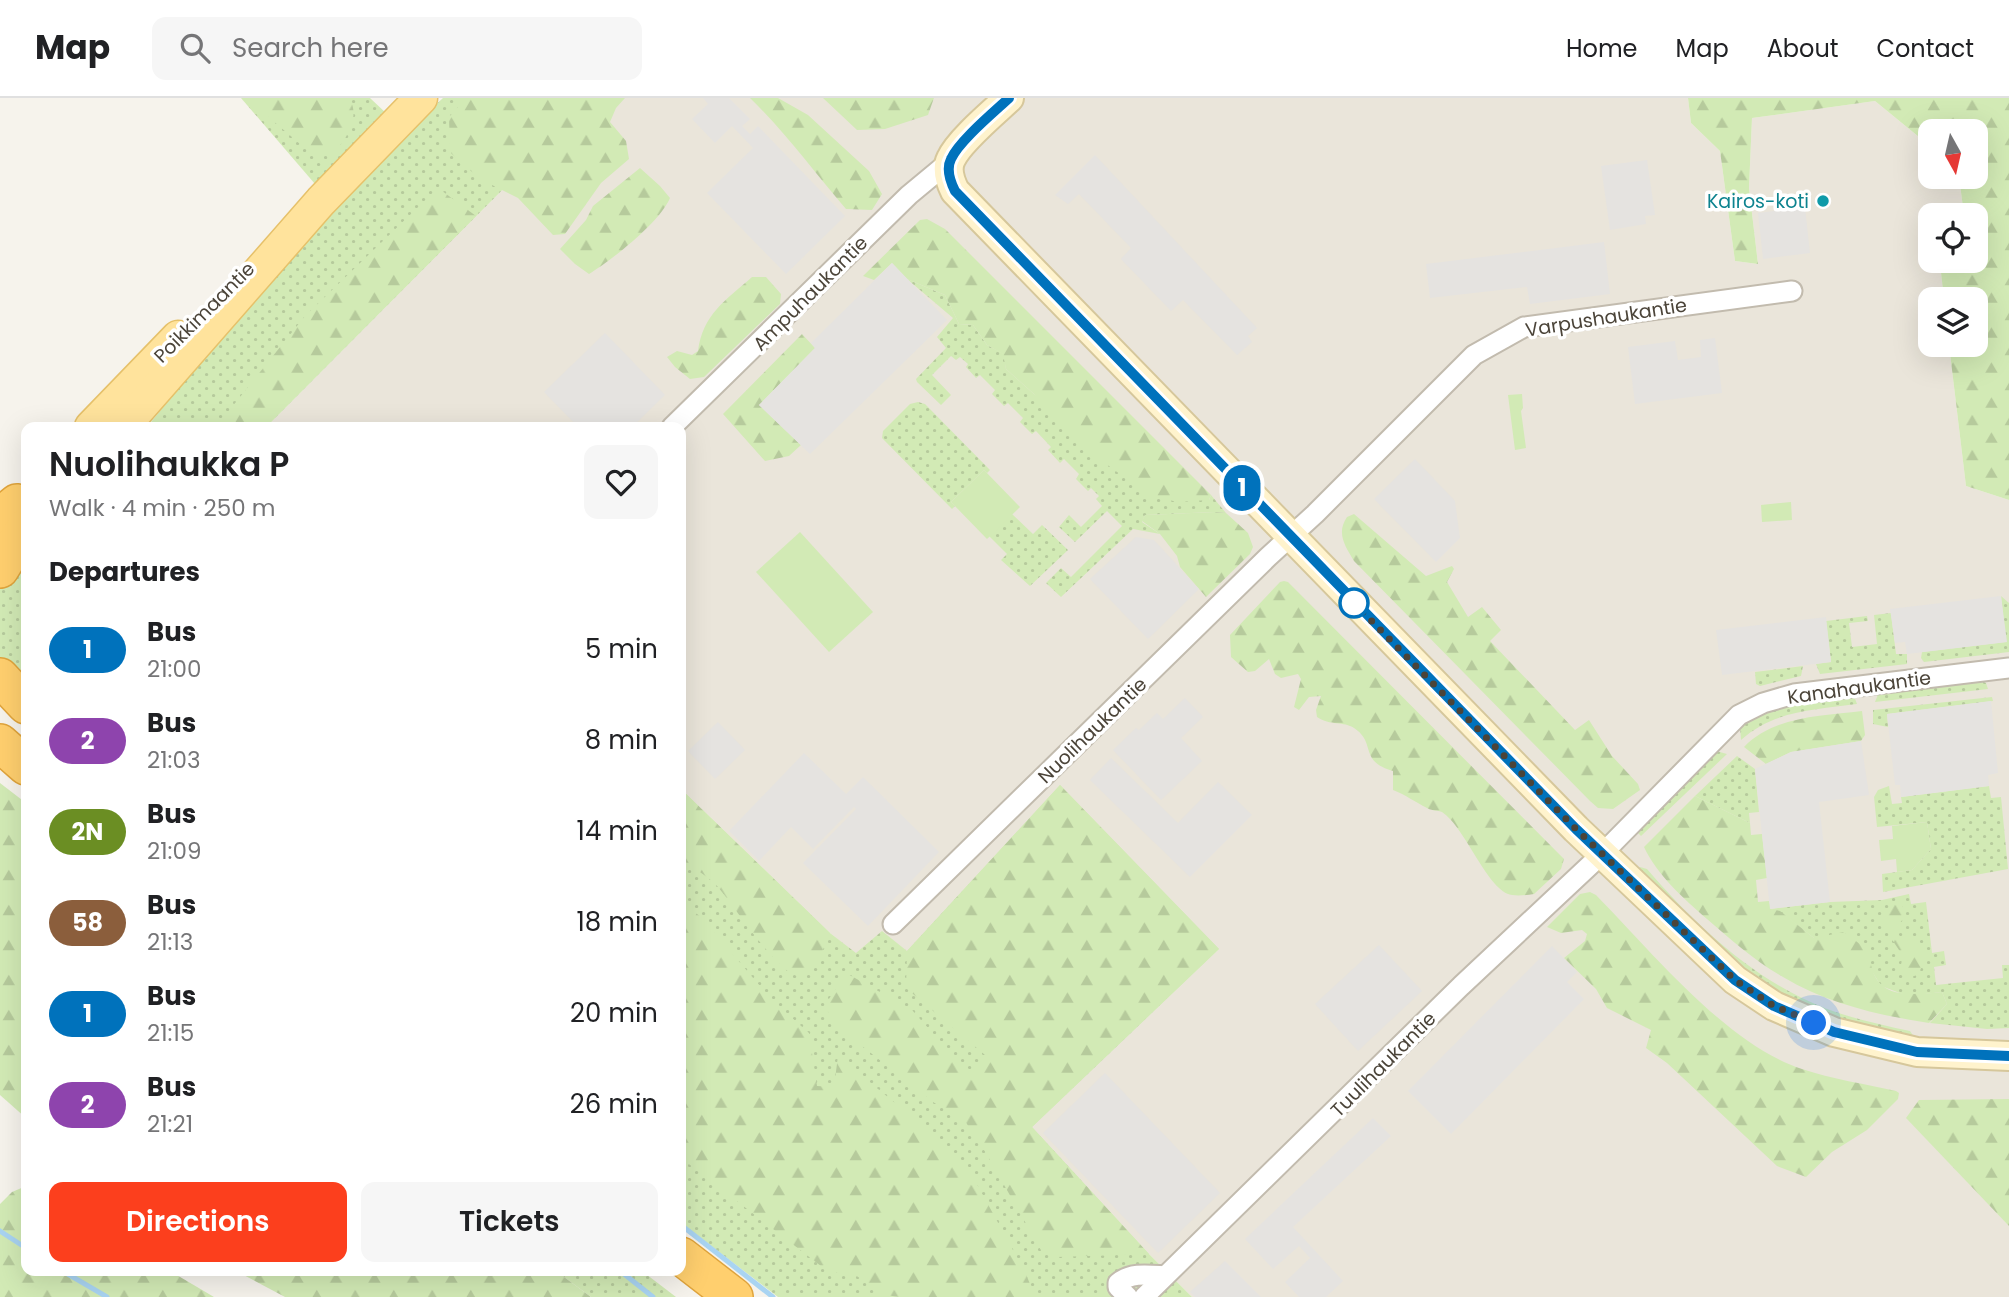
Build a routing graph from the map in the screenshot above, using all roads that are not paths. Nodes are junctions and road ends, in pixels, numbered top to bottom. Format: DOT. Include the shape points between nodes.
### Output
graph roads {
  1 [pos="421,98"];
  2 [pos="1009,98"];
  3 [pos="950,160"];
  4 [pos="321,201"];
  5 [pos="1791,291"];
  6 [pos="96,422"];
  7 [pos="127,422"];
  8 [pos="677,422"];
  9 [pos="16,515"];
  10 [pos="1291,537"];
  11 [pos="0,554"];
  12 [pos="0,569"];
  13 [pos="2009,668"];
  14 [pos="0,677"];
  15 [pos="21,700"];
  16 [pos="0,701"];
  17 [pos="21,720"];
  18 [pos="0,743"];
  19 [pos="0,757"];
  20 [pos="21,762"];
  21 [pos="21,770"];
  22 [pos="1603,853"];
  23 [pos="893,924"];
  24 [pos="2009,1056"];
  25 [pos="686,1260"];
  26 [pos="668,1276"];
  27 [pos="1165,1276"];
  28 [pos="694,1297"];
  29 [pos="734,1297"];
  30 [pos="1128,1297"];
  31 [pos="1144,1297"];
  1 -- 4 [label="main road, Poikkimaantie"];
  2 -- 3 [label="street"];
  3 -- 8 [label="street, Ampuhaukantie"];
  3 -- 10 [label="street" via="949,179 955,191"];
  4 -- 6 [label="main road, Poikkimaantie" via="244,270"];
  4 -- 7 [label="main road, Poikkimaantie"];
  5 -- 10 [label="street, Varpushaukantie" via="1524,327 1474,355"];
  9 -- 11 [label="main road"];
  9 -- 12 [label="highway"];
  10 -- 22 [label="street"];
  10 -- 23 [label="street, Nuolihaukantie"];
  13 -- 22 [label="street, Kanahaukantie" via="1794,694 1763,702 1719,734"];
  14 -- 15 [label="highway"];
  16 -- 17 [label="highway"];
  18 -- 20 [label="highway"];
  19 -- 21 [label="highway"];
  22 -- 24 [label="street" via="1735,980 1774,1006 1834,1032 1917,1052"];
  22 -- 27 [label="street, Tuulihaukantie"];
  25 -- 29 [label="highway"];
  26 -- 28 [label="highway"];
  27 -- 30 [label="street" via="1124,1278 1118,1287"];
  27 -- 31 [label="street, Tuulihaukantie"];
}
